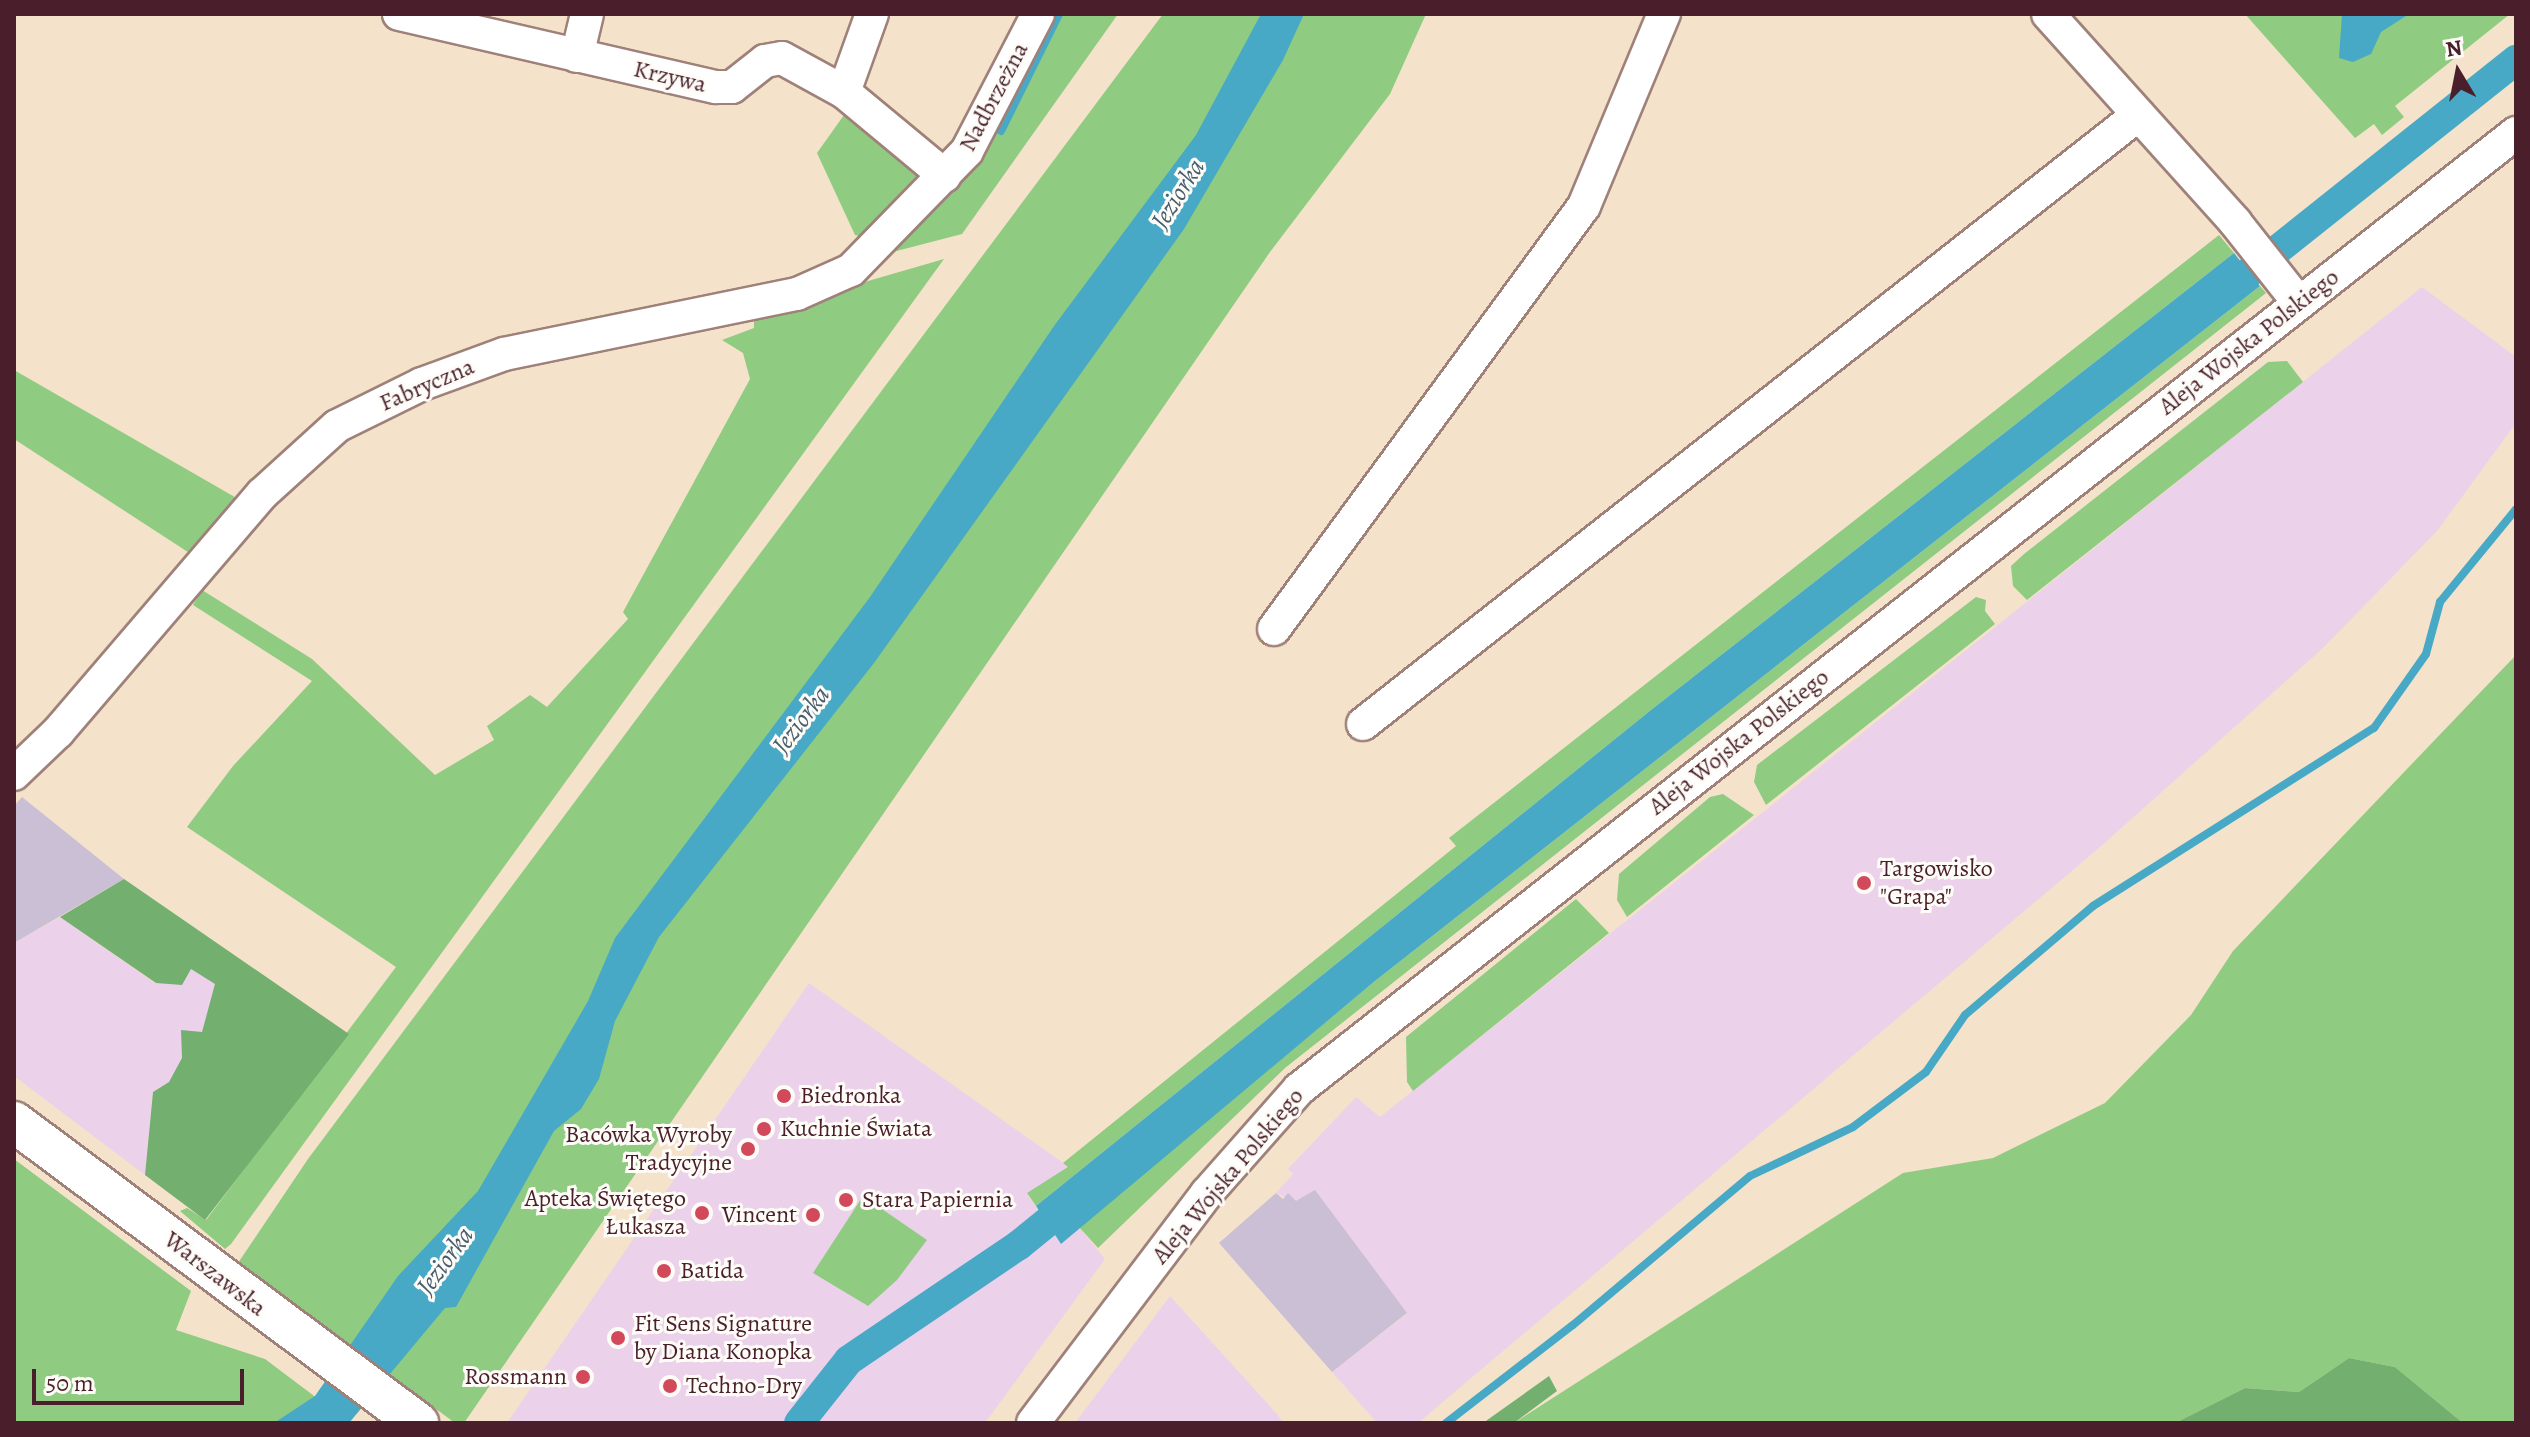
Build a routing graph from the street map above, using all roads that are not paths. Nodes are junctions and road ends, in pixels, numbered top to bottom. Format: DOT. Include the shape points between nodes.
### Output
graph roads {
  1 [pos="399,14"];
  2 [pos="587,14"];
  3 [pos="872,14"];
  4 [pos="1038,14"];
  5 [pos="1664,14"];
  6 [pos="2048,14"];
  7 [pos="577,56"];
  8 [pos="844,92"];
  9 [pos="2138,115"];
  10 [pos="2516,133"];
  11 [pos="945,176"];
  12 [pos="2290,292"];
  13 [pos="1274,629"];
  14 [pos="1363,724"];
  15 [pos="14,774"];
  16 [pos="14,1122"];
  17 [pos="418,1423"];
  18 [pos="1033,1423"];
  1 -- 7 [label="street, Krzywa"];
  2 -- 7 [label="street"];
  3 -- 8 [label="street"];
  4 -- 11 [label="street, Nadbrzeżna" via="983,126"];
  5 -- 13 [label="street" via="1584,206"];
  6 -- 9 [label="street"];
  7 -- 8 [label="street, Krzywa" via="726,88 772,58 782,58"];
  8 -- 11 [label="street, Krzywa"];
  9 -- 12 [label="street"];
  9 -- 14 [label="street"];
  10 -- 12 [label="street, Aleja Wojska Polskiego"];
  11 -- 15 [label="street, Fabryczna" via="859,262 819,287 504,354 422,384 337,426 262,494 58,732"];
  12 -- 18 [label="street, Aleja Wojska Polskiego" via="1299,1089 1207,1193"];
  16 -- 17 [label="main road, Warszawska" via="239,1295"];
}
